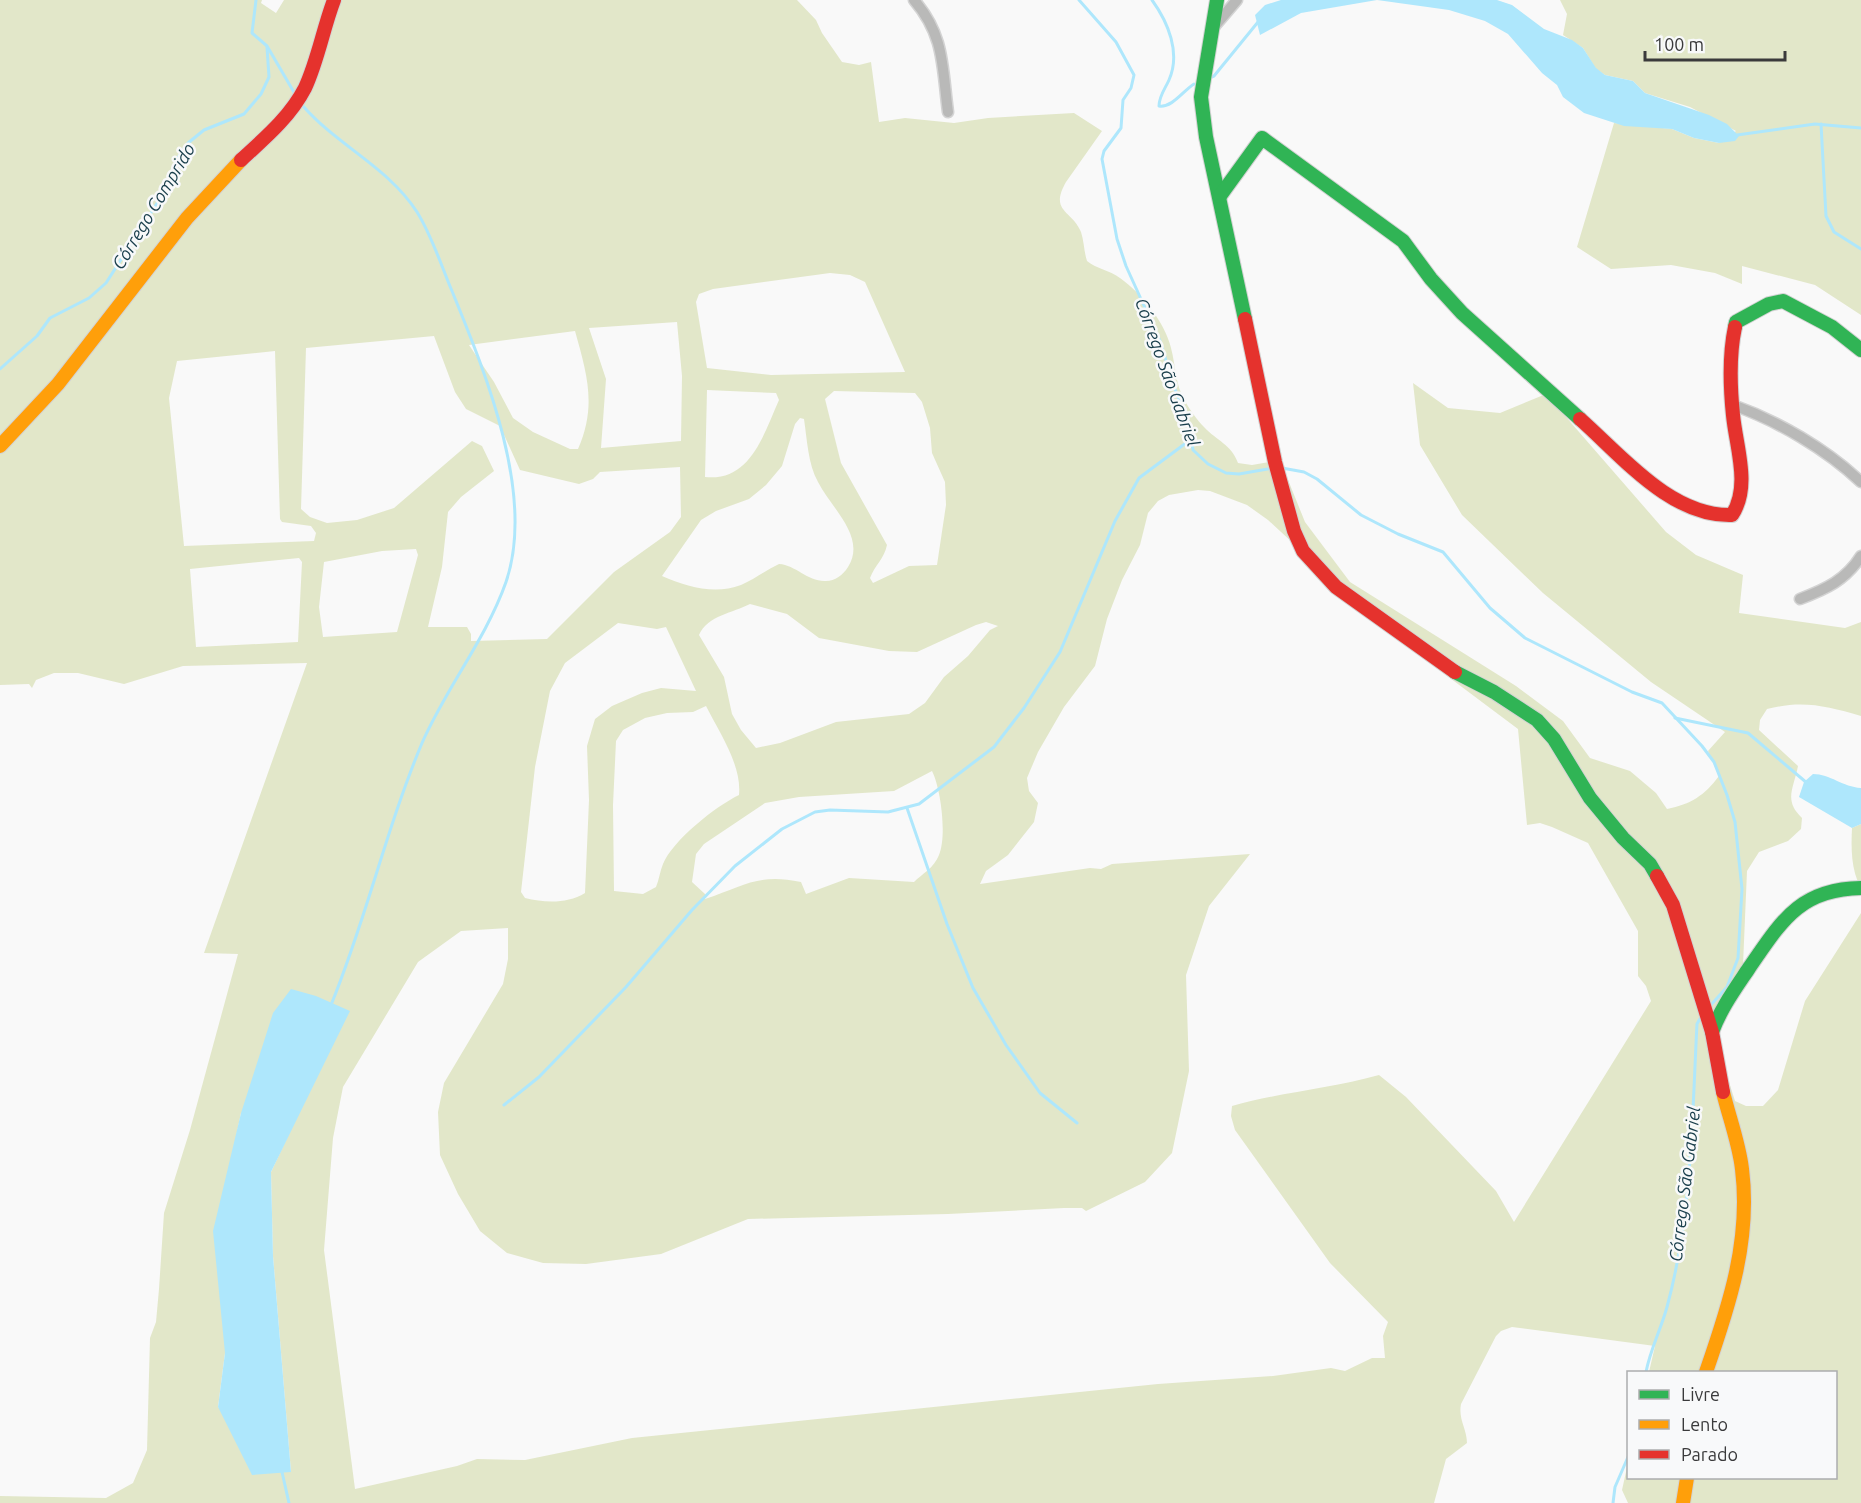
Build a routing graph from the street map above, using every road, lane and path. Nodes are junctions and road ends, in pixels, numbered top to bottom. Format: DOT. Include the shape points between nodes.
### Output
graph roads {
  1 [pos="334,0"];
  2 [pos="914,0"];
  3 [pos="1217,0"];
  4 [pos="1237,0"];
  5 [pos="1211,31"];
  6 [pos="948,112"];
  7 [pos="1220,196"];
  8 [pos="1861,350"];
  9 [pos="1733,405"];
  10 [pos="0,446"];
  11 [pos="1861,482"];
  12 [pos="1861,556"];
  13 [pos="1800,598"];
  14 [pos="1861,888"];
  15 [pos="1712,1032"];
  16 [pos="1706,1371"];
  17 [pos="1687,1479"];
  18 [pos="1683,1503"];
  1 -- 10 [label="street" via="310,76 285,119 214,186 78,360"];
  2 -- 6 [label="street" via="938,38"];
  3 -- 5 [label="street"];
  4 -- 5 [label="street"];
  5 -- 7 [label="street" via="1201,97"];
  7 -- 9 [label="street" via="1255,142 1262,138 1403,241 1474,325 1666,494 1702,513 1720,517 1732,515 1740,502"];
  7 -- 15 [label="street" via="1276,467 1303,551 1336,587 1458,674 1518,706 1554,739 1590,798 1662,881"];
  8 -- 9 [label="street" via="1798,307 1775,302 1736,322"];
  9 -- 11 [label="street" via="1787,430"];
  12 -- 13 [label="street" via="1841,580"];
  14 -- 15 [label="street" via="1832,890 1793,910 1781,921 1720,1011"];
  15 -- 16 [label="street" via="1740,1159 1744,1196 1740,1263"];
  17 -- 18 [label="street"];
}
